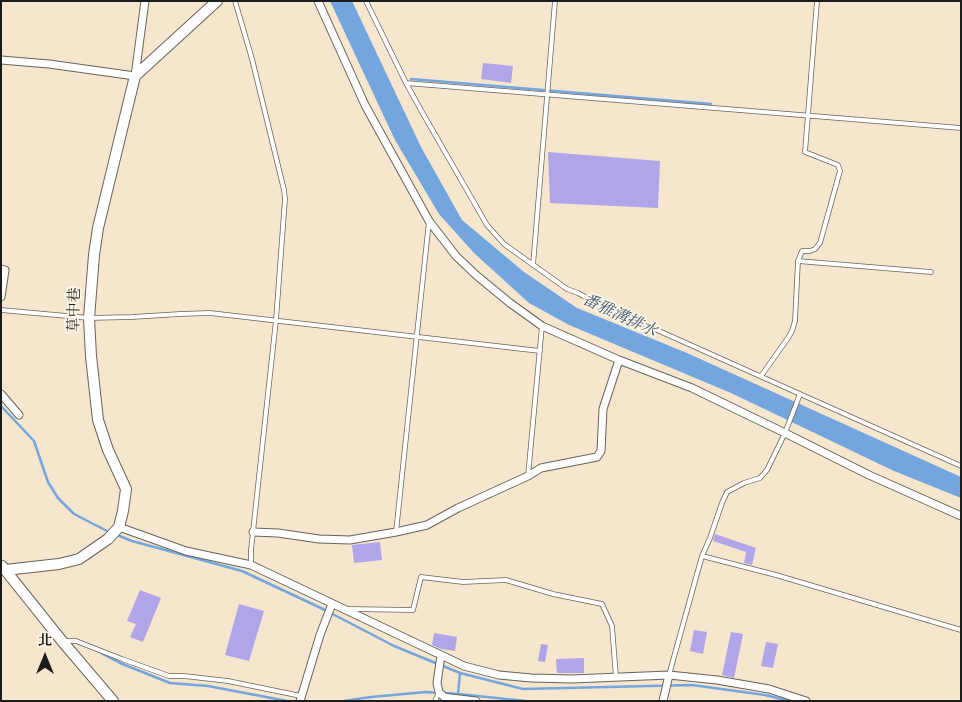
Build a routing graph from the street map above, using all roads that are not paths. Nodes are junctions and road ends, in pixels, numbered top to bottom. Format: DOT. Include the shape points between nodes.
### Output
graph roads {
  1 [pos="145,1"];
  2 [pos="217,1"];
  3 [pos="235,1"];
  4 [pos="318,1"];
  5 [pos="366,1"];
  6 [pos="555,1"];
  7 [pos="817,1"];
  8 [pos="1,60"];
  9 [pos="135,76"];
  10 [pos="406,83"];
  11 [pos="547,95"];
  12 [pos="808,115"];
  13 [pos="961,128"];
  14 [pos="428,221"];
  15 [pos="798,262"];
  16 [pos="533,266"];
  17 [pos="1,269"];
  18 [pos="931,272"];
  19 [pos="1,297"];
  20 [pos="1,310"];
  21 [pos="89,318"];
  22 [pos="276,320"];
  23 [pos="542,326"];
  24 [pos="416,336"];
  25 [pos="540,351"];
  26 [pos="619,360"];
  27 [pos="761,376"];
  28 [pos="1,394"];
  29 [pos="800,394"];
  30 [pos="19,415"];
  31 [pos="785,433"];
  32 [pos="961,466"];
  33 [pos="528,476"];
  34 [pos="961,516"];
  35 [pos="117,529"];
  36 [pos="253,532"];
  37 [pos="396,532"];
  38 [pos="702,556"];
  39 [pos="251,565"];
  40 [pos="3,568"];
  41 [pos="330,609"];
  42 [pos="344,609"];
  43 [pos="961,630"];
  44 [pos="62,641"];
  45 [pos="441,655"];
  46 [pos="670,675"];
  47 [pos="616,677"];
  48 [pos="440,692"];
  49 [pos="301,698"];
  50 [pos="112,701"];
  51 [pos="435,701"];
  52 [pos="476,701"];
  53 [pos="663,701"];
  54 [pos="806,701"];
  1 -- 9 [label="street"];
  2 -- 9 [label="street"];
  3 -- 22 [label="lane" via="284,190"];
  4 -- 14 [label="street" via="365,105"];
  5 -- 10 [label="lane"];
  6 -- 11 [label="lane"];
  7 -- 12 [label="lane"];
  8 -- 9 [label="street"];
  9 -- 21 [label="street, 草中巷" via="98,228"];
  10 -- 11 [label="lane"];
  10 -- 16 [label="lane" via="487,225 504,244"];
  11 -- 12 [label="lane"];
  11 -- 16 [label="lane"];
  12 -- 13 [label="lane"];
  12 -- 15 [label="lane" via="805,152 838,165 840,171 820,242 815,250 802,251"];
  14 -- 23 [label="street" via="476,275"];
  14 -- 24 [label="lane"];
  15 -- 18 [label="lane"];
  15 -- 27 [label="lane" via="792,331"];
  16 -- 27 [label="lane" via="567,289 598,304"];
  17 -- 19 [label="street" via="5,270"];
  20 -- 21 [label="lane"];
  21 -- 22 [label="lane" via="210,313"];
  21 -- 35 [label="street, 草中巷" via="98,420 126,489"];
  22 -- 24 [label="lane"];
  22 -- 36 [label="lane"];
  23 -- 25 [label="lane"];
  23 -- 26 [label="street"];
  24 -- 25 [label="lane"];
  24 -- 37 [label="lane"];
  25 -- 33 [label="lane"];
  26 -- 31 [label="street" via="692,388"];
  26 -- 33 [label="street" via="603,409 602,451 597,457 541,468"];
  27 -- 29 [label="lane"];
  28 -- 30 [label="street"];
  29 -- 31 [label="lane"];
  29 -- 32 [label="lane"];
  31 -- 34 [label="street" via="868,475"];
  31 -- 38 [label="lane" via="760,478 727,492"];
  33 -- 37 [label="street" via="427,525"];
  35 -- 39 [label="street" via="186,551"];
  35 -- 40 [label="street" via="79,559 59,564"];
  36 -- 37 [label="street" via="350,540"];
  36 -- 39 [label="lane"];
  38 -- 43 [label="lane" via="776,574"];
  38 -- 46 [label="lane"];
  39 -- 41 [label="street"];
  40 -- 44 [label="street"];
  41 -- 42 [label="street"];
  41 -- 49 [label="street"];
  42 -- 45 [label="street"];
  42 -- 47 [label="lane" via="413,610 421,577 463,582 506,580 602,604 612,626"];
  44 -- 49 [label="lane" via="76,641 169,676 228,681"];
  44 -- 50 [label="street"];
  45 -- 47 [label="street" via="464,666 499,675 564,679"];
  45 -- 48 [label="street"];
  46 -- 47 [label="street"];
  46 -- 53 [label="street"];
  46 -- 54 [label="street" via="769,689"];
  48 -- 51 [label="lane"];
  48 -- 52 [label="street" via="451,698"];
}
